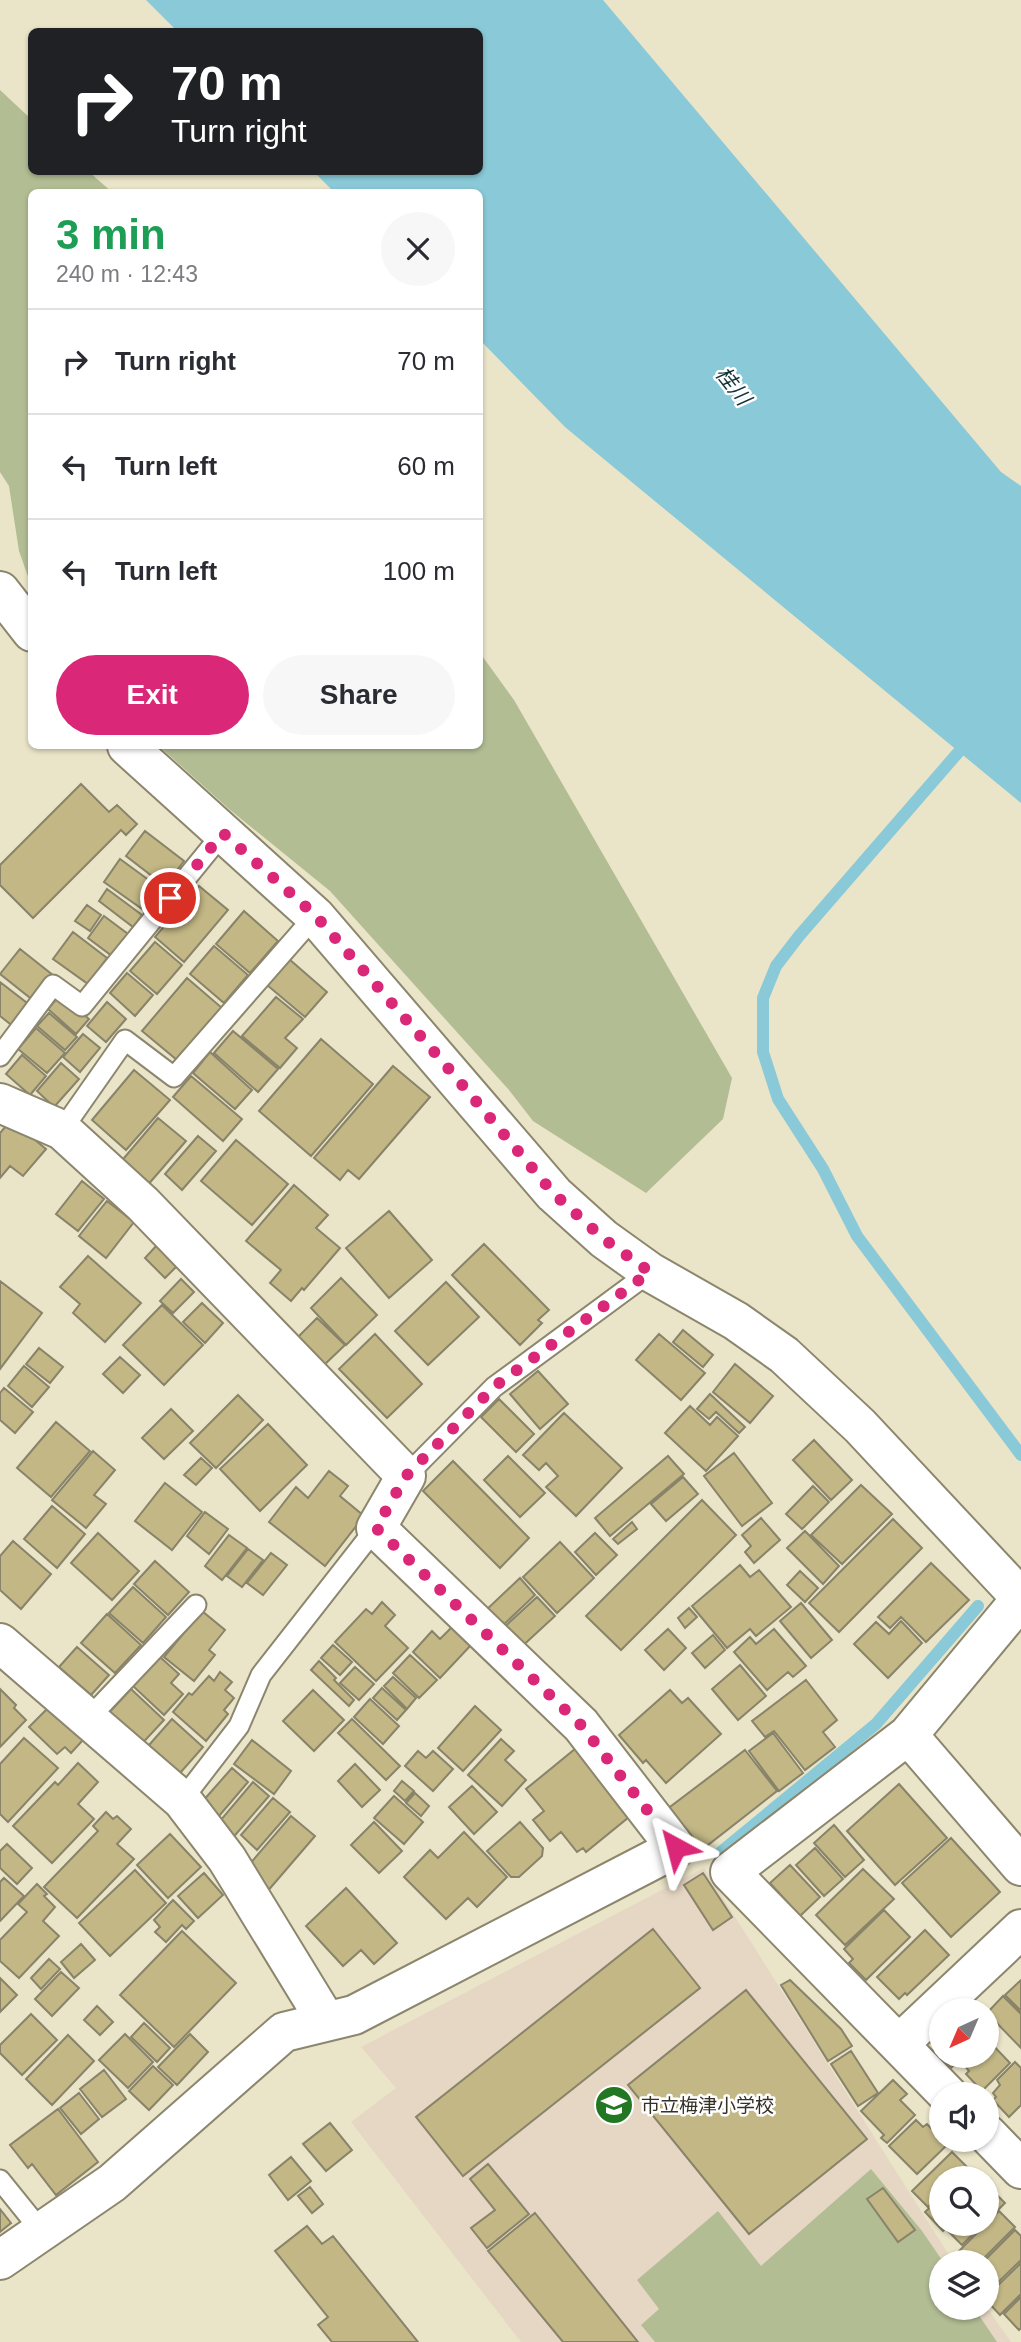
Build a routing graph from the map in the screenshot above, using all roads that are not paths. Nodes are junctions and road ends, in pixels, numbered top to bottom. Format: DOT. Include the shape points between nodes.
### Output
graph roads {
  1 [pos="0,591"];
  2 [pos="28,627"];
  3 [pos="130,749"];
  4 [pos="223,833"];
  5 [pos="316,916"];
  6 [pos="0,1056"];
  7 [pos="0,1103"];
  8 [pos="62,1130"];
  9 [pos="650,1272"];
  10 [pos="406,1476"];
  11 [pos="376,1528"];
  12 [pos="1021,1598"];
  13 [pos="196,1605"];
  14 [pos="0,1643"];
  15 [pos="88,1719"];
  16 [pos="908,1735"];
  17 [pos="182,1800"];
  18 [pos="1021,1866"];
  19 [pos="1021,1929"];
  20 [pos="326,2021"];
  21 [pos="899,2044"];
  22 [pos="936,2082"];
  23 [pos="999,2146"];
  24 [pos="1021,2169"];
  25 [pos="0,2180"];
  26 [pos="41,2232"];
  27 [pos="0,2260"];
  1 -- 2 [label="street"];
  3 -- 4 [label="street"];
  4 -- 5 [label="street"];
  4 -- 6 [label="lane" via="82,1006 53,985"];
  5 -- 8 [label="lane" via="174,1077 125,1040"];
  5 -- 9 [label="street" via="554,1194"];
  7 -- 8 [label="street"];
  8 -- 10 [label="street" via="143,1204"];
  9 -- 10 [label="lane" via="494,1387"];
  9 -- 12 [label="street" via="736,1321 784,1355 860,1426"];
  10 -- 11 [label="street"];
  11 -- 17 [label="lane" via="261,1675 239,1727"];
  11 -- 20 [label="street" via="581,1725 676,1847 354,2015"];
  12 -- 16 [label="street"];
  13 -- 15 [label="lane"];
  14 -- 15 [label="street"];
  15 -- 17 [label="street"];
  16 -- 18 [label="street"];
  16 -- 21 [label="street" via="730,1872"];
  17 -- 20 [label="street" via="227,1859"];
  19 -- 21 [label="street"];
  20 -- 26 [label="street" via="284,2032 112,2183"];
  21 -- 22 [label="street"];
  23 -- 24 [label="street"];
  25 -- 26 [label="lane"];
  26 -- 27 [label="street"];
}
